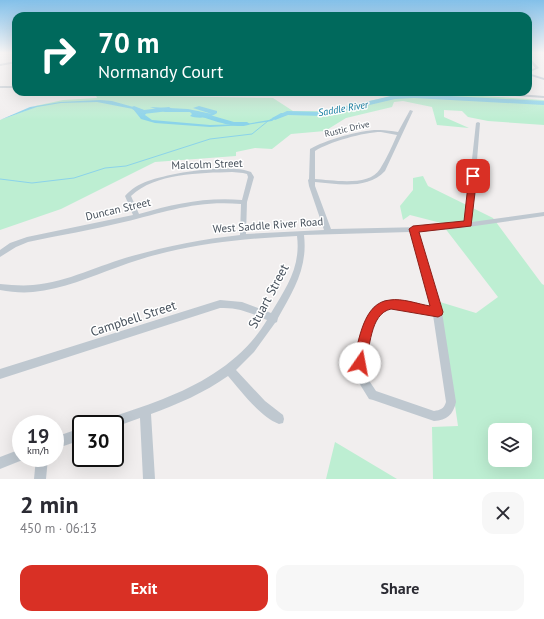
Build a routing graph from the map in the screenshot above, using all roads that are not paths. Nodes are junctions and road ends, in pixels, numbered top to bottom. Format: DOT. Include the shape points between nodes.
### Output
graph roads {
  1 [pos="534,75"];
  2 [pos="544,79"];
  3 [pos="0,87"];
  4 [pos="12,87"];
  5 [pos="530,96"];
  6 [pos="544,97"];
  7 [pos="411,111"];
  8 [pos="478,123"];
  9 [pos="400,134"];
  10 [pos="311,180"];
  11 [pos="244,202"];
  12 [pos="544,214"];
  13 [pos="136,216"];
  14 [pos="468,224"];
  15 [pos="413,229"];
  16 [pos="328,231"];
  17 [pos="300,233"];
  18 [pos="243,236"];
  19 [pos="0,254"];
  20 [pos="0,287"];
  21 [pos="438,312"];
  22 [pos="274,319"];
  23 [pos="229,370"];
  24 [pos="0,374"];
  25 [pos="145,411"];
  26 [pos="279,418"];
  27 [pos="124,419"];
  28 [pos="12,458"];
  29 [pos="0,463"];
  30 [pos="41,467"];
  31 [pos="40,479"];
  32 [pos="149,479"];
  1 -- 2 [label="main road"];
  3 -- 4 [label="street"];
  5 -- 6 [label="street"];
  7 -- 9 [label="street"];
  8 -- 14 [label="street"];
  9 -- 10 [label="street" via="382,171 374,178 358,182"];
  9 -- 10 [label="street, Rustic Drive" via="373,131 317,146 311,152"];
  10 -- 16 [label="street, Rustic Drive"];
  11 -- 13 [label="street, Duncan Street" via="193,202"];
  11 -- 13 [label="street, Malcolm Street" via="251,177 247,172 175,175 158,179 130,193 128,198"];
  11 -- 18 [label="street, Malcolm Street"];
  12 -- 14 [label="street, West Saddle River Road"];
  13 -- 19 [label="street, Duncan Street" via="27,240 13,245"];
  14 -- 15 [label="street, West Saddle River Road"];
  15 -- 16 [label="street, West Saddle River Road"];
  15 -- 21 [label="street"];
  16 -- 17 [label="street, West Saddle River Road"];
  17 -- 18 [label="street, West Saddle River Road"];
  17 -- 22 [label="street, Stuart Street" via="300,265"];
  18 -- 20 [label="street, West Saddle River Road" via="156,252 42,288 19,290"];
  21 -- 21 [label="street" via="451,402 447,412 442,415 430,415 373,394 361,378 360,363 367,332 376,310 385,304 391,304"];
  22 -- 23 [label="street, Stuart Street" via="260,340"];
  22 -- 24 [label="street, Campbell Street" via="245,306 220,304"];
  23 -- 25 [label="street, Stuart Street" via="179,399"];
  23 -- 26 [label="street" via="261,405"];
  25 -- 27 [label="street, Stuart Street"];
  25 -- 32 [label="street"];
  28 -- 29 [label="street"];
  30 -- 31 [label="street"];
}
